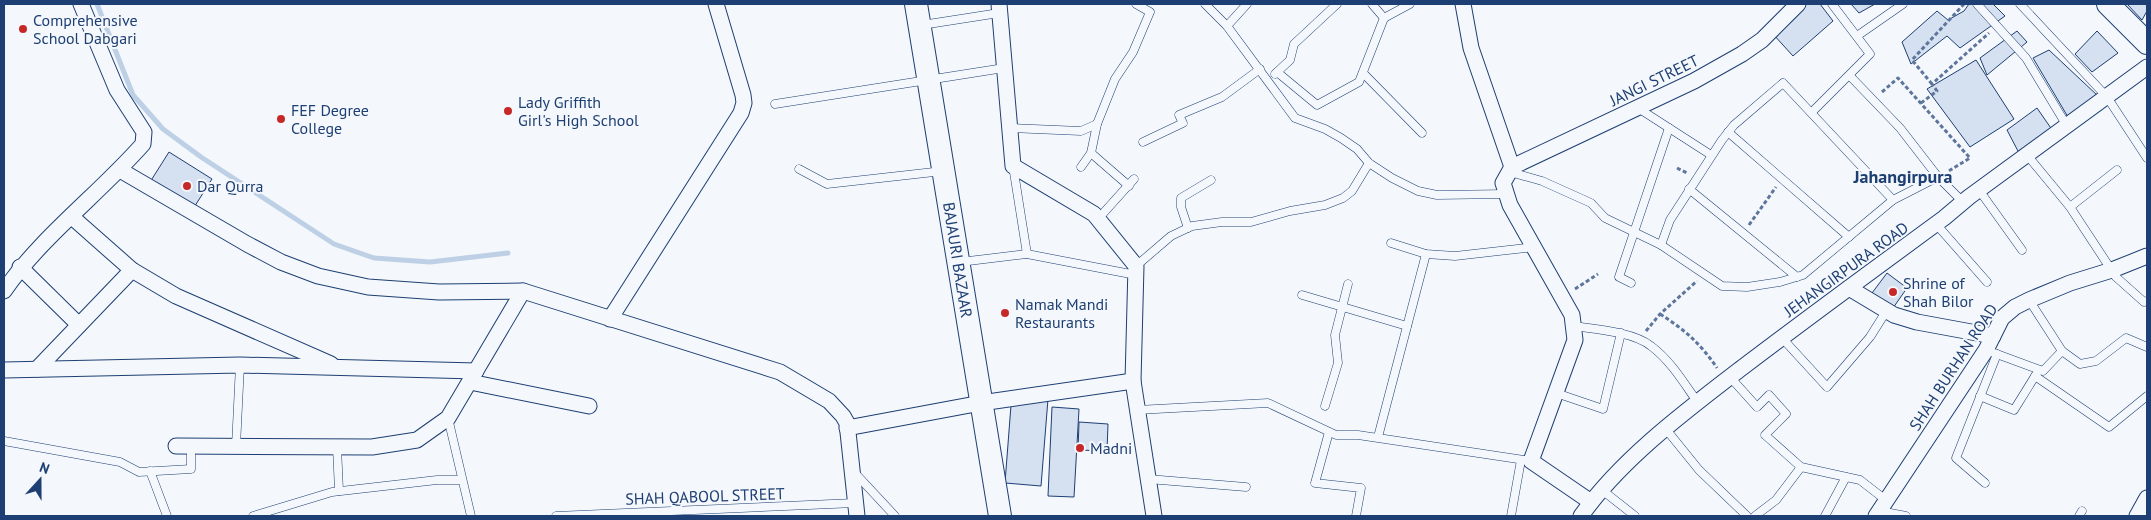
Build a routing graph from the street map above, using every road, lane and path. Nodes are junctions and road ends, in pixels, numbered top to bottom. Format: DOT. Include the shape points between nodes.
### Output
graph roads {
  1 [pos="81,4"];
  2 [pos="716,4"];
  3 [pos="916,4"];
  4 [pos="1136,4"];
  5 [pos="1205,4"];
  6 [pos="1247,4"];
  7 [pos="1336,4"];
  8 [pos="1372,4"];
  9 [pos="1410,4"];
  10 [pos="1463,4"];
  11 [pos="1798,4"];
  12 [pos="1832,4"];
  13 [pos="1903,4"];
  14 [pos="1964,4"];
  15 [pos="1977,4"];
  16 [pos="2020,4"];
  17 [pos="2108,4"];
  18 [pos="999,8"];
  19 [pos="1384,18"];
  20 [pos="920,26"];
  21 [pos="1227,26"];
  22 [pos="1997,26"];
  23 [pos="1857,36"];
  24 [pos="2147,43"];
  25 [pos="2147,67"];
  26 [pos="1004,68"];
  27 [pos="1260,69"];
  28 [pos="1277,72"];
  29 [pos="1363,73"];
  30 [pos="1850,76"];
  31 [pos="928,79"];
  32 [pos="1268,80"];
  33 [pos="1932,84"];
  34 [pos="2107,96"];
  35 [pos="1873,100"];
  36 [pos="1921,103"];
  37 [pos="775,104"];
  38 [pos="1638,108"];
  39 [pos="1812,112"];
  40 [pos="1097,124"];
  41 [pos="2067,126"];
  42 [pos="1010,128"];
  43 [pos="1669,128"];
  44 [pos="1728,132"];
  45 [pos="1422,133"];
  46 [pos="1143,142"];
  47 [pos="1091,153"];
  48 [pos="2028,154"];
  49 [pos="1711,155"];
  50 [pos="2147,158"];
  51 [pos="1369,163"];
  52 [pos="1013,166"];
  53 [pos="1081,167"];
  54 [pos="799,169"];
  55 [pos="120,170"];
  56 [pos="1511,170"];
  57 [pos="2117,170"];
  58 [pos="943,171"];
  59 [pos="1938,178"];
  60 [pos="1134,179"];
  61 [pos="1782,179"];
  62 [pos="1211,180"];
  63 [pos="1129,186"];
  64 [pos="1689,189"];
  65 [pos="1979,190"];
  66 [pos="1506,194"];
  67 [pos="1893,200"];
  68 [pos="1963,202"];
  69 [pos="2070,207"];
  70 [pos="72,217"];
  71 [pos="1098,220"];
  72 [pos="1936,224"];
  73 [pos="1188,228"];
  74 [pos="1634,233"];
  75 [pos="1744,234"];
  76 [pos="1849,237"];
  77 [pos="1391,243"];
  78 [pos="1661,245"];
  79 [pos="1534,247"];
  80 [pos="2022,250"];
  81 [pos="1027,254"];
  82 [pos="1426,254"];
  83 [pos="2147,256"];
  84 [pos="958,262"];
  85 [pos="20,267"];
  86 [pos="132,270"];
  87 [pos="1136,270"];
  88 [pos="2112,270"];
  89 [pos="1598,274"];
  90 [pos="1705,274"];
  91 [pos="1797,277"];
  92 [pos="1987,282"];
  93 [pos="1631,283"];
  94 [pos="1348,284"];
  95 [pos="1849,288"];
  96 [pos="4,291"];
  97 [pos="523,291"];
  98 [pos="1302,295"];
  99 [pos="1562,296"];
  100 [pos="2029,300"];
  101 [pos="2147,301"];
  102 [pos="1342,307"];
  103 [pos="1887,310"];
  104 [pos="1660,314"];
  105 [pos="610,318"];
  106 [pos="79,325"];
  107 [pos="1407,326"];
  108 [pos="1573,326"];
  109 [pos="1621,333"];
  110 [pos="1993,336"];
  111 [pos="1782,338"];
  112 [pos="1639,340"];
  113 [pos="2147,347"];
  114 [pos="2062,351"];
  115 [pos="1991,352"];
  116 [pos="240,365"];
  117 [pos="338,367"];
  118 [pos="37,369"];
  119 [pos="4,370"];
  120 [pos="2037,373"];
  121 [pos="473,377"];
  122 [pos="1728,379"];
  123 [pos="1133,381"];
  124 [pos="1556,393"];
  125 [pos="1980,396"];
  126 [pos="2147,396"];
  127 [pos="982,403"];
  128 [pos="1698,403"];
  129 [pos="589,406"];
  130 [pos="1325,406"];
  131 [pos="1137,410"];
  132 [pos="448,418"];
  133 [pos="848,428"];
  134 [pos="1665,428"];
  135 [pos="1329,432"];
  136 [pos="1378,438"];
  137 [pos="4,441"];
  138 [pos="184,446"];
  139 [pos="236,446"];
  140 [pos="337,446"];
  141 [pos="1526,461"];
  142 [pos="1801,467"];
  143 [pos="851,468"];
  144 [pos="150,471"];
  145 [pos="1846,477"];
  146 [pos="1148,479"];
  147 [pos="462,480"];
  148 [pos="1985,483"];
  149 [pos="1246,487"];
  150 [pos="1602,490"];
  151 [pos="339,491"];
  152 [pos="2147,498"];
  153 [pos="856,510"];
  154 [pos="1881,510"];
  155 [pos="1586,512"];
  156 [pos="167,516"];
  157 [pos="253,516"];
  158 [pos="471,516"];
  159 [pos="556,516"];
  160 [pos="895,516"];
  161 [pos="1000,516"];
  162 [pos="1154,516"];
  163 [pos="1356,516"];
  164 [pos="1511,516"];
  165 [pos="1635,516"];
  166 [pos="1747,516"];
  167 [pos="1755,516"];
  168 [pos="1825,516"];
  169 [pos="1906,516"];
  170 [pos="2137,516"];
  1 -- 55 [label="street" via="117,90 144,132 143,144"];
  2 -- 105 [label="street" via="744,95 741,113"];
  3 -- 20 [label="main road, BAJAURI BAZAAR"];
  4 -- 40 [label="lane" via="1150,12 1133,52 1115,79"];
  5 -- 21 [label="lane"];
  6 -- 21 [label="lane"];
  7 -- 28 [label="lane" via="1294,44 1290,60"];
  8 -- 19 [label="lane"];
  9 -- 19 [label="lane"];
  10 -- 56 [label="street" via="1471,48"];
  11 -- 38 [label="street, JANGI STREET" via="1762,40 1742,54"];
  12 -- 23 [label="lane"];
  13 -- 23 [label="lane"];
  14 -- 33 [label="path" via="1912,60"];
  15 -- 22 [label="lane"];
  16 -- 34 [label="lane"];
  17 -- 24 [label="main road"];
  18 -- 20 [label="lane"];
  18 -- 26 [label="street"];
  19 -- 29 [label="lane"];
  20 -- 31 [label="main road, BAJAURI BAZAAR"];
  21 -- 27 [label="lane"];
  22 -- 33 [label="path"];
  22 -- 41 [label="lane" via="2026,58"];
  23 -- 30 [label="lane" via="1870,54"];
  25 -- 34 [label="street, JEHANGIRPURA ROAD"];
  26 -- 31 [label="lane"];
  26 -- 42 [label="street"];
  27 -- 32 [label="lane"];
  27 -- 46 [label="lane" via="1222,98 1179,114 1183,123"];
  28 -- 29 [label="lane" via="1317,105 1359,82"];
  28 -- 32 [label="lane"];
  29 -- 45 [label="lane"];
  30 -- 35 [label="lane"];
  30 -- 39 [label="lane"];
  31 -- 37 [label="lane"];
  31 -- 58 [label="main road, BAJAURI BAZAAR"];
  32 -- 51 [label="lane" via="1295,118 1341,138"];
  33 -- 36 [label="path" via="1937,90"];
  34 -- 41 [label="street, JEHANGIRPURA ROAD"];
  34 -- 50 [label="lane"];
  35 -- 36 [label="path" via="1898,78"];
  35 -- 59 [label="lane" via="1900,128"];
  36 -- 59 [label="path" via="1970,158"];
  38 -- 43 [label="lane"];
  38 -- 56 [label="street, JANGI STREET"];
  39 -- 44 [label="lane" via="1783,83"];
  39 -- 67 [label="lane"];
  40 -- 42 [label="lane" via="1081,131"];
  40 -- 47 [label="lane"];
  41 -- 48 [label="street, JEHANGIRPURA ROAD"];
  42 -- 52 [label="street"];
  43 -- 49 [label="lane"];
  43 -- 74 [label="lane"];
  44 -- 49 [label="lane"];
  44 -- 61 [label="lane"];
  47 -- 53 [label="lane"];
  47 -- 63 [label="lane"];
  48 -- 65 [label="street, JEHANGIRPURA ROAD"];
  48 -- 69 [label="lane"];
  49 -- 64 [label="lane"];
  51 -- 66 [label="lane" via="1392,178 1437,195"];
  51 -- 73 [label="lane" via="1352,191 1324,205 1251,222 1222,222"];
  52 -- 71 [label="street" via="1094,214"];
  52 -- 81 [label="lane"];
  54 -- 58 [label="lane" via="827,184"];
  55 -- 70 [label="street"];
  55 -- 97 [label="street" via="247,244 318,276 368,287 439,292"];
  56 -- 66 [label="street" via="1503,183"];
  56 -- 74 [label="lane" via="1568,191 1591,203 1605,218"];
  57 -- 69 [label="lane"];
  58 -- 84 [label="main road, BAJAURI BAZAAR"];
  59 -- 67 [label="lane"];
  59 -- 68 [label="lane"];
  60 -- 63 [label="lane"];
  61 -- 75 [label="path"];
  61 -- 76 [label="lane"];
  62 -- 73 [label="lane" via="1181,198"];
  63 -- 71 [label="lane"];
  64 -- 75 [label="lane"];
  64 -- 78 [label="lane" via="1670,220"];
  65 -- 68 [label="street, JEHANGIRPURA ROAD"];
  65 -- 80 [label="lane"];
  66 -- 79 [label="street"];
  67 -- 76 [label="lane"];
  68 -- 72 [label="street, JEHANGIRPURA ROAD"];
  69 -- 88 [label="lane"];
  70 -- 85 [label="street"];
  70 -- 86 [label="street"];
  71 -- 87 [label="street"];
  72 -- 92 [label="lane"];
  72 -- 95 [label="street, JEHANGIRPURA ROAD"];
  73 -- 87 [label="lane" via="1171,236"];
  74 -- 78 [label="lane"];
  74 -- 93 [label="lane" via="1619,277"];
  75 -- 91 [label="lane"];
  76 -- 91 [label="lane"];
  77 -- 82 [label="lane"];
  78 -- 90 [label="lane"];
  79 -- 82 [label="lane" via="1455,256"];
  79 -- 99 [label="street"];
  81 -- 84 [label="lane"];
  81 -- 87 [label="lane"];
  82 -- 107 [label="lane"];
  83 -- 88 [label="street, SHAH BURHAN ROAD"];
  84 -- 127 [label="main road, BAJAURI BAZAAR"];
  85 -- 96 [label="street"];
  85 -- 106 [label="street"];
  86 -- 106 [label="street"];
  86 -- 117 [label="street" via="176,296"];
  87 -- 123 [label="street"];
  88 -- 100 [label="street, SHAH BURHAN ROAD"];
  88 -- 101 [label="lane" via="2116,278 2144,302"];
  89 -- 99 [label="path"];
  90 -- 91 [label="lane" via="1722,286 1748,287"];
  90 -- 104 [label="path"];
  94 -- 102 [label="lane"];
  95 -- 103 [label="street"];
  95 -- 111 [label="street, JEHANGIRPURA ROAD"];
  97 -- 105 [label="street"];
  97 -- 121 [label="street"];
  98 -- 102 [label="lane"];
  99 -- 108 [label="street" via="1572,315"];
  100 -- 110 [label="street, SHAH BURHAN ROAD" via="2002,318"];
  100 -- 114 [label="lane"];
  102 -- 107 [label="lane"];
  102 -- 130 [label="lane" via="1335,335 1338,363"];
  103 -- 110 [label="street" via="1917,322"];
  103 -- 111 [label="lane" via="1870,337 1827,387"];
  104 -- 112 [label="path"];
  104 -- 122 [label="path" via="1696,340"];
  105 -- 133 [label="street" via="780,372 829,401 843,416"];
  106 -- 118 [label="street"];
  107 -- 136 [label="lane"];
  108 -- 109 [label="lane"];
  108 -- 124 [label="street" via="1574,340"];
  109 -- 112 [label="lane"];
  109 -- 124 [label="lane" via="1603,409"];
  110 -- 115 [label="street, SHAH BURHAN ROAD"];
  111 -- 122 [label="street, JEHANGIRPURA ROAD"];
  112 -- 128 [label="lane" via="1650,344 1670,364"];
  113 -- 114 [label="lane" via="2126,338 2096,362 2080,364"];
  114 -- 120 [label="lane"];
  115 -- 120 [label="lane"];
  115 -- 125 [label="lane"];
  115 -- 154 [label="street, SHAH BURHAN ROAD"];
  116 -- 117 [label="street"];
  116 -- 118 [label="street"];
  116 -- 139 [label="lane"];
  117 -- 121 [label="street"];
  118 -- 119 [label="street"];
  120 -- 125 [label="lane" via="2014,410"];
  120 -- 126 [label="lane" via="2108,427"];
  121 -- 129 [label="street"];
  121 -- 132 [label="street"];
  122 -- 128 [label="street, JEHANGIRPURA ROAD"];
  122 -- 142 [label="lane" via="1757,406 1769,395 1786,414 1765,435"];
  123 -- 127 [label="street"];
  123 -- 131 [label="street"];
  124 -- 141 [label="street"];
  125 -- 148 [label="lane" via="1956,458"];
  127 -- 133 [label="street"];
  127 -- 161 [label="main road, BAJAURI BAZAAR"];
  128 -- 134 [label="street, JEHANGIRPURA ROAD"];
  131 -- 135 [label="lane" via="1268,403"];
  131 -- 146 [label="street"];
  132 -- 140 [label="street" via="417,440 372,447"];
  132 -- 147 [label="lane"];
  133 -- 143 [label="street"];
  134 -- 150 [label="street, JEHANGIRPURA ROAD"];
  134 -- 166 [label="lane" via="1699,470"];
  135 -- 136 [label="lane"];
  135 -- 163 [label="lane" via="1315,483 1361,488"];
  136 -- 141 [label="lane"];
  137 -- 144 [label="lane" via="120,462 139,472"];
  138 -- 139 [label="street"];
  138 -- 144 [label="lane" via="191,469"];
  139 -- 140 [label="street"];
  140 -- 151 [label="lane"];
  141 -- 155 [label="street"];
  141 -- 164 [label="lane"];
  142 -- 145 [label="lane"];
  142 -- 167 [label="lane" via="1776,500"];
  143 -- 153 [label="street"];
  143 -- 160 [label="lane"];
  144 -- 156 [label="lane"];
  145 -- 154 [label="lane" via="1860,480"];
  145 -- 168 [label="lane"];
  146 -- 149 [label="lane"];
  146 -- 162 [label="street"];
  147 -- 151 [label="lane"];
  147 -- 158 [label="lane"];
  150 -- 155 [label="street, JEHANGIRPURA ROAD"];
  150 -- 165 [label="lane"];
  151 -- 157 [label="lane"];
  152 -- 170 [label="street"];
  153 -- 159 [label="lane, SHAH QABOOL STREET"];
  154 -- 169 [label="lane"];
}
